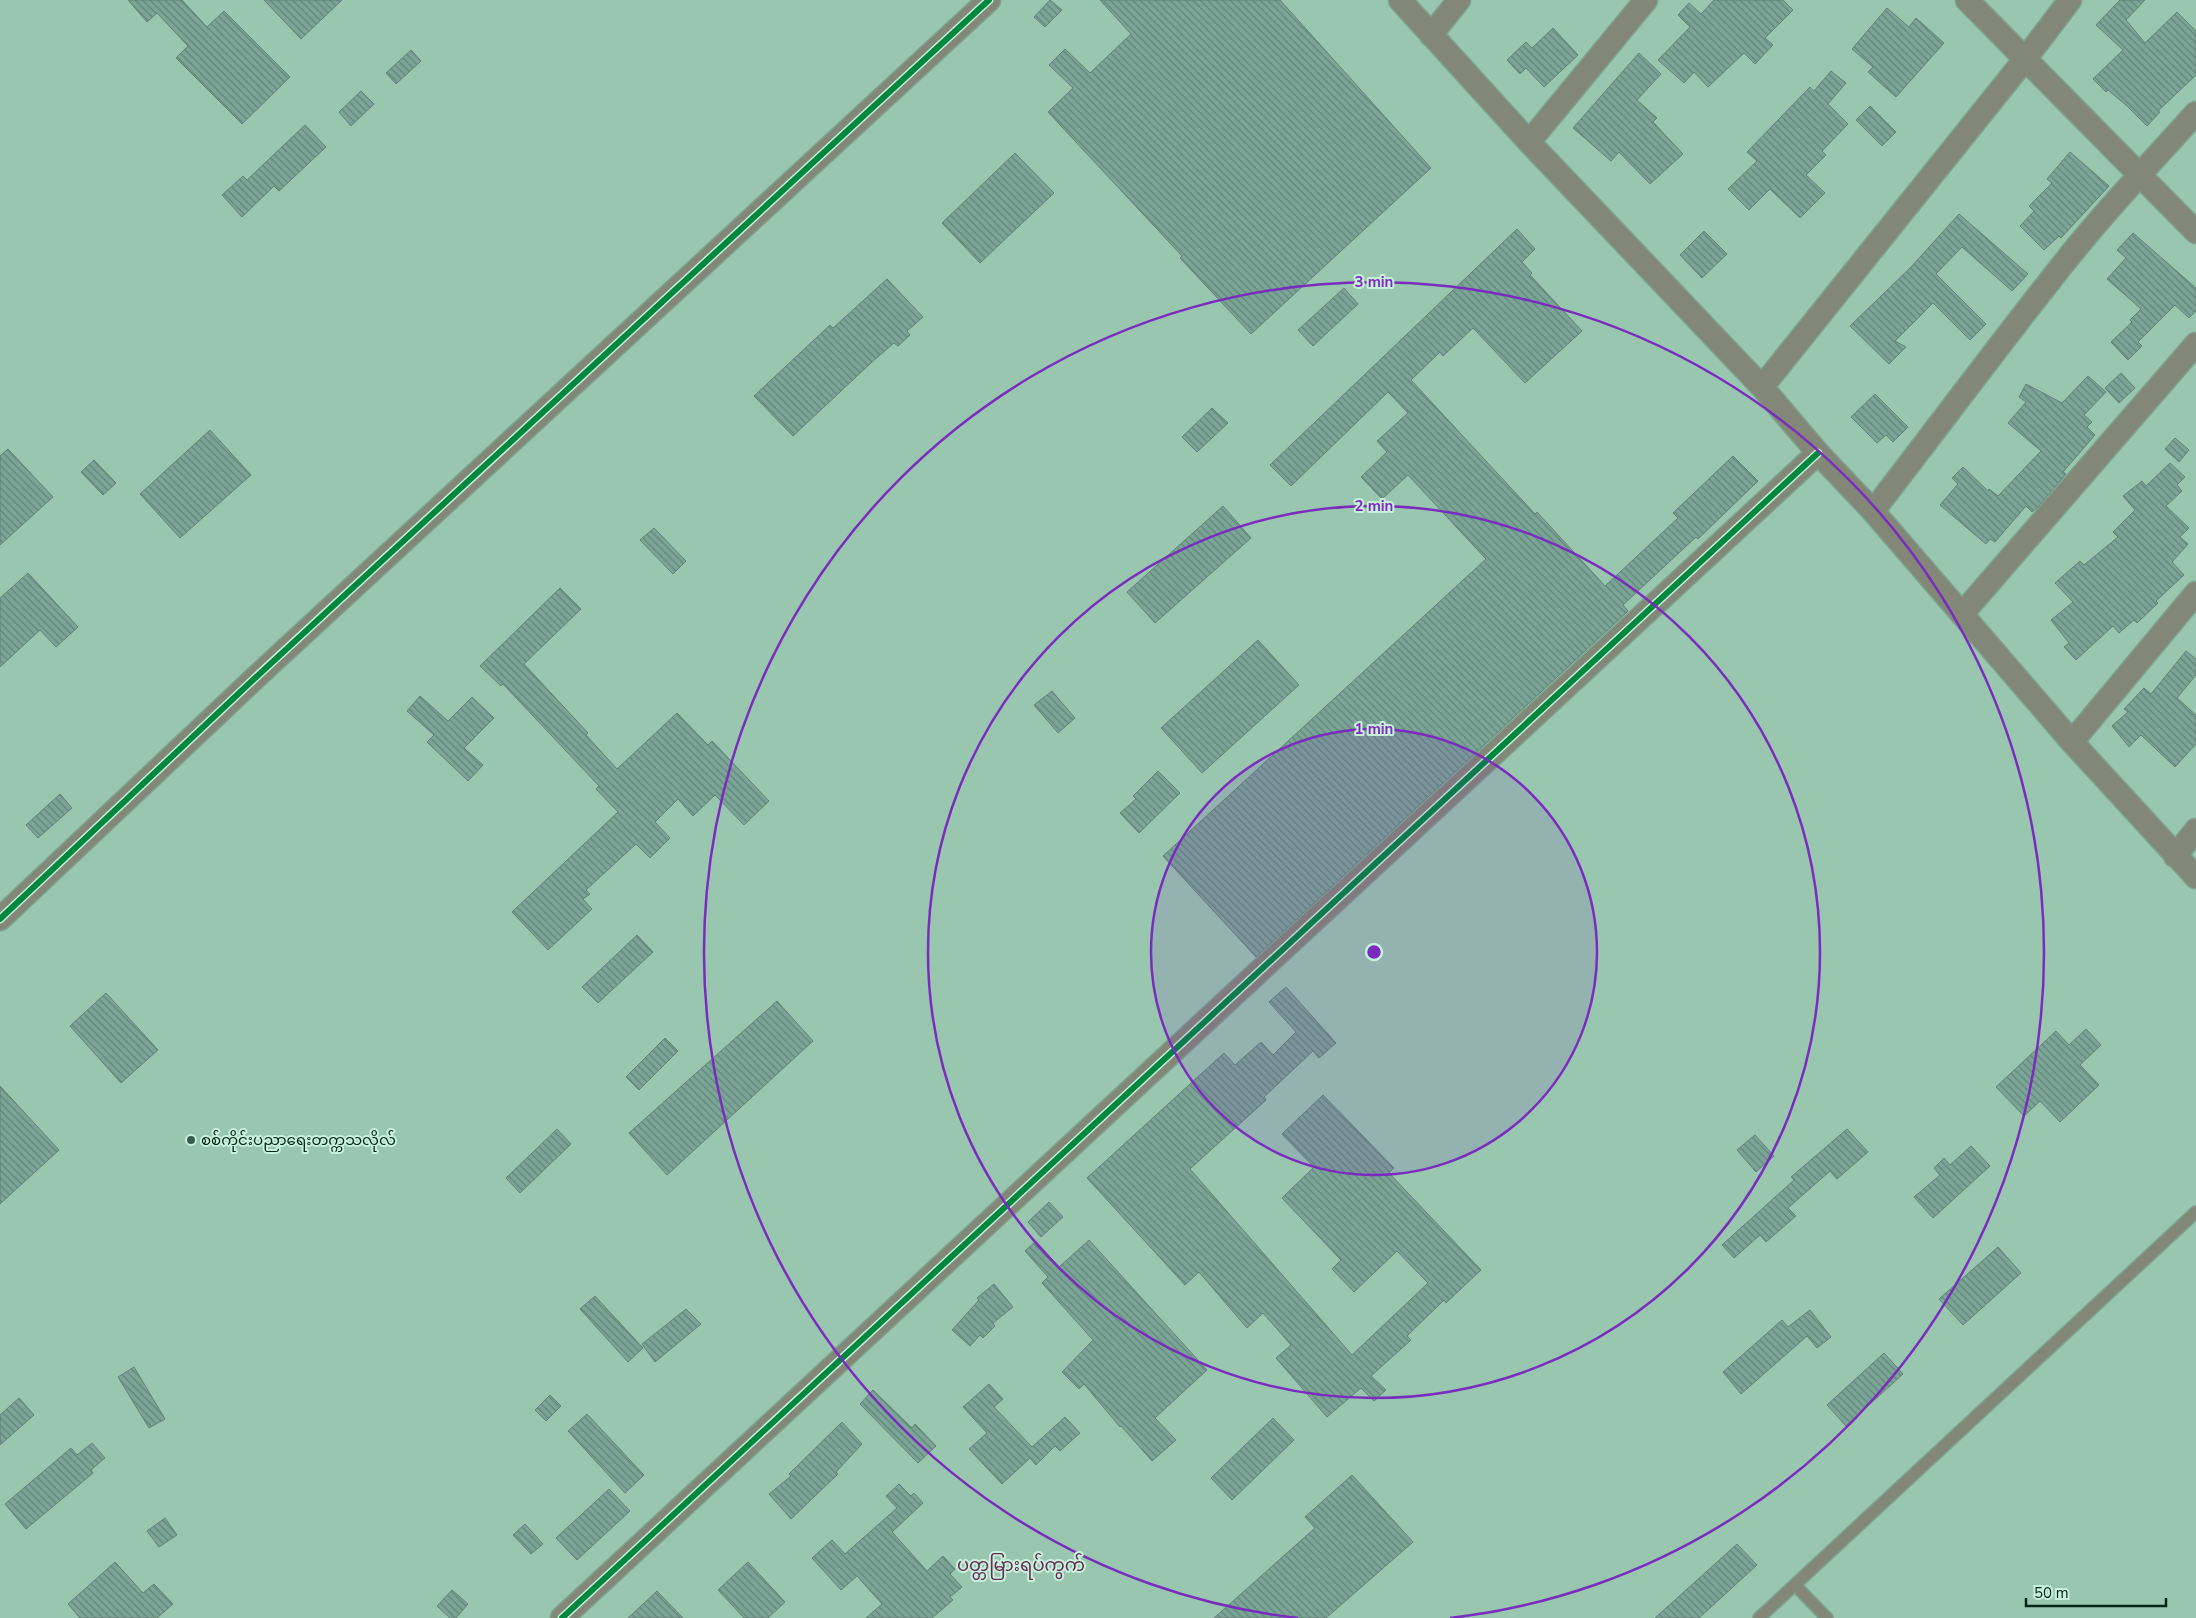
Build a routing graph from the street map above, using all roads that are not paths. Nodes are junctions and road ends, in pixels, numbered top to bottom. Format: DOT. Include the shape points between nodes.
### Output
graph roads {
  1 [pos="990,0"];
  2 [pos="1400,0"];
  3 [pos="1459,0"];
  4 [pos="1646,0"];
  5 [pos="1968,0"];
  6 [pos="2070,0"];
  7 [pos="1431,35"];
  8 [pos="2026,58"];
  9 [pos="2196,112"];
  10 [pos="1529,142"];
  11 [pos="2140,174"];
  12 [pos="2196,232"];
  13 [pos="2196,344"];
  14 [pos="1762,387"];
  15 [pos="1818,453"];
  16 [pos="1873,511"];
  17 [pos="2196,593"];
  18 [pos="1962,614"];
  19 [pos="2072,742"];
  20 [pos="2196,830"];
  21 [pos="2175,856"];
  22 [pos="2196,878"];
  23 [pos="0,919"];
  24 [pos="2196,1212"];
  25 [pos="1796,1585"];
  26 [pos="562,1618"];
  27 [pos="1759,1618"];
  28 [pos="1827,1618"];
  1 -- 23 [label="street" via="254,679"];
  2 -- 7 [label="street"];
  3 -- 7 [label="street"];
  4 -- 10 [label="street"];
  5 -- 8 [label="street"];
  6 -- 8 [label="street"];
  7 -- 10 [label="street"];
  8 -- 11 [label="street"];
  8 -- 14 [label="street"];
  9 -- 11 [label="street"];
  10 -- 14 [label="street"];
  11 -- 12 [label="street"];
  11 -- 16 [label="street" via="2050,280"];
  13 -- 18 [label="street"];
  14 -- 15 [label="street"];
  15 -- 16 [label="street"];
  15 -- 26 [label="street"];
  16 -- 18 [label="street"];
  17 -- 19 [label="street"];
  18 -- 19 [label="street"];
  19 -- 21 [label="street"];
  20 -- 21 [label="street"];
  21 -- 22 [label="street"];
  24 -- 25 [label="lane"];
  25 -- 27 [label="lane"];
  25 -- 28 [label="lane"];
}
